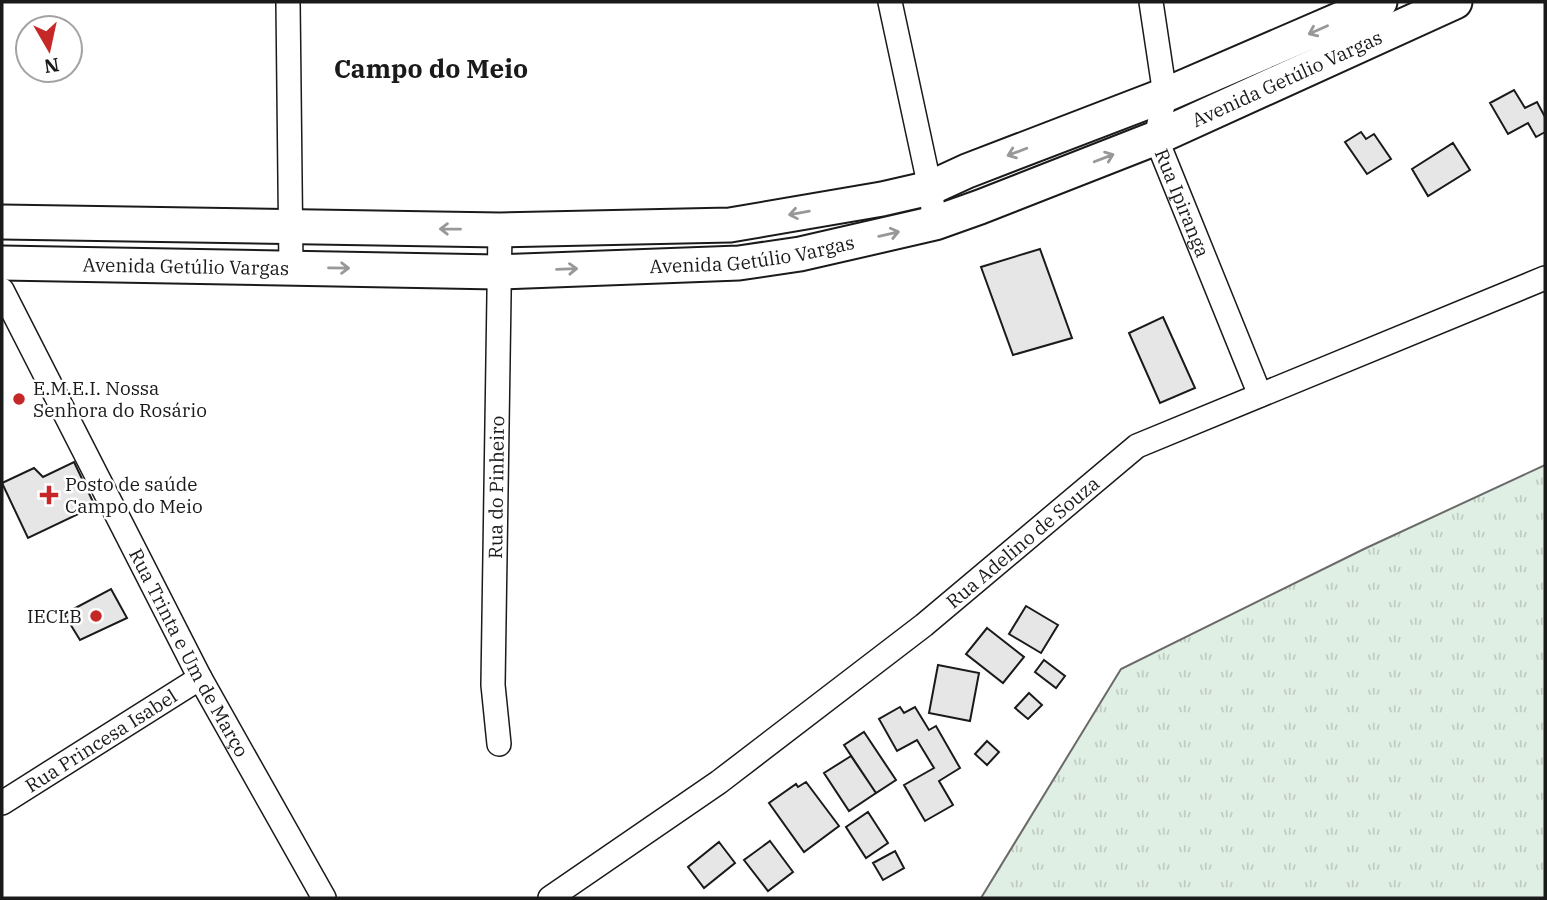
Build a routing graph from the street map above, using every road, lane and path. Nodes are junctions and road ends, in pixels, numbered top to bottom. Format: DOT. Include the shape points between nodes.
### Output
graph roads {
  1 [pos="288,2"];
  2 [pos="890,2"];
  3 [pos="1151,2"];
  4 [pos="1380,2"];
  5 [pos="1455,2"];
  6 [pos="1165,95"];
  7 [pos="1156,138"];
  8 [pos="930,188"];
  9 [pos="2,222"];
  10 [pos="935,223"];
  11 [pos="289,227"];
  12 [pos="500,230"];
  13 [pos="2,263"];
  14 [pos="291,267"];
  15 [pos="498,272"];
  16 [pos="1545,278"];
  17 [pos="2,290"];
  18 [pos="1260,395"];
  19 [pos="200,678"];
  20 [pos="499,744"];
  21 [pos="2,803"];
  22 [pos="324,898"];
  23 [pos="550,898"];
  1 -- 11 [label="street"];
  2 -- 8 [label="street"];
  3 -- 6 [label="street, Rua Ipiranga"];
  4 -- 6 [label="main road, Avenida Getúlio Vargas, one-way"];
  5 -- 7 [label="main road, Avenida Getúlio Vargas"];
  6 -- 7 [label="street, Rua Ipiranga"];
  6 -- 8 [label="main road, Avenida Getúlio Vargas, one-way"];
  10 -- 7 [label="main road, Avenida Getúlio Vargas, one-way"];
  7 -- 18 [label="street, Rua Ipiranga"];
  8 -- 10 [label="street"];
  8 -- 12 [label="main road, Avenida Getúlio Vargas, one-way" via="730,225"];
  9 -- 11 [label="main road, Avenida Getúlio Vargas"];
  15 -- 10 [label="main road, Avenida Getúlio Vargas, one-way" via="739,263"];
  12 -- 11 [label="main road, Avenida Getúlio Vargas, one-way"];
  11 -- 14 [label="street"];
  12 -- 15 [label="street, Rua do Pinheiro"];
  13 -- 14 [label="main road, Avenida Getúlio Vargas"];
  14 -- 15 [label="main road, Avenida Getúlio Vargas, one-way"];
  15 -- 20 [label="street, Rua do Pinheiro" via="493,685"];
  16 -- 18 [label="street, Rua Adelino de Souza"];
  17 -- 19 [label="street, Rua Trinta e Um de Março"];
  18 -- 23 [label="street, Rua Adelino de Souza" via="1137,446 924,625 719,782"];
  19 -- 21 [label="street, Rua Princesa Isabel"];
  19 -- 22 [label="street, Rua Trinta e Um de Março"];
}
